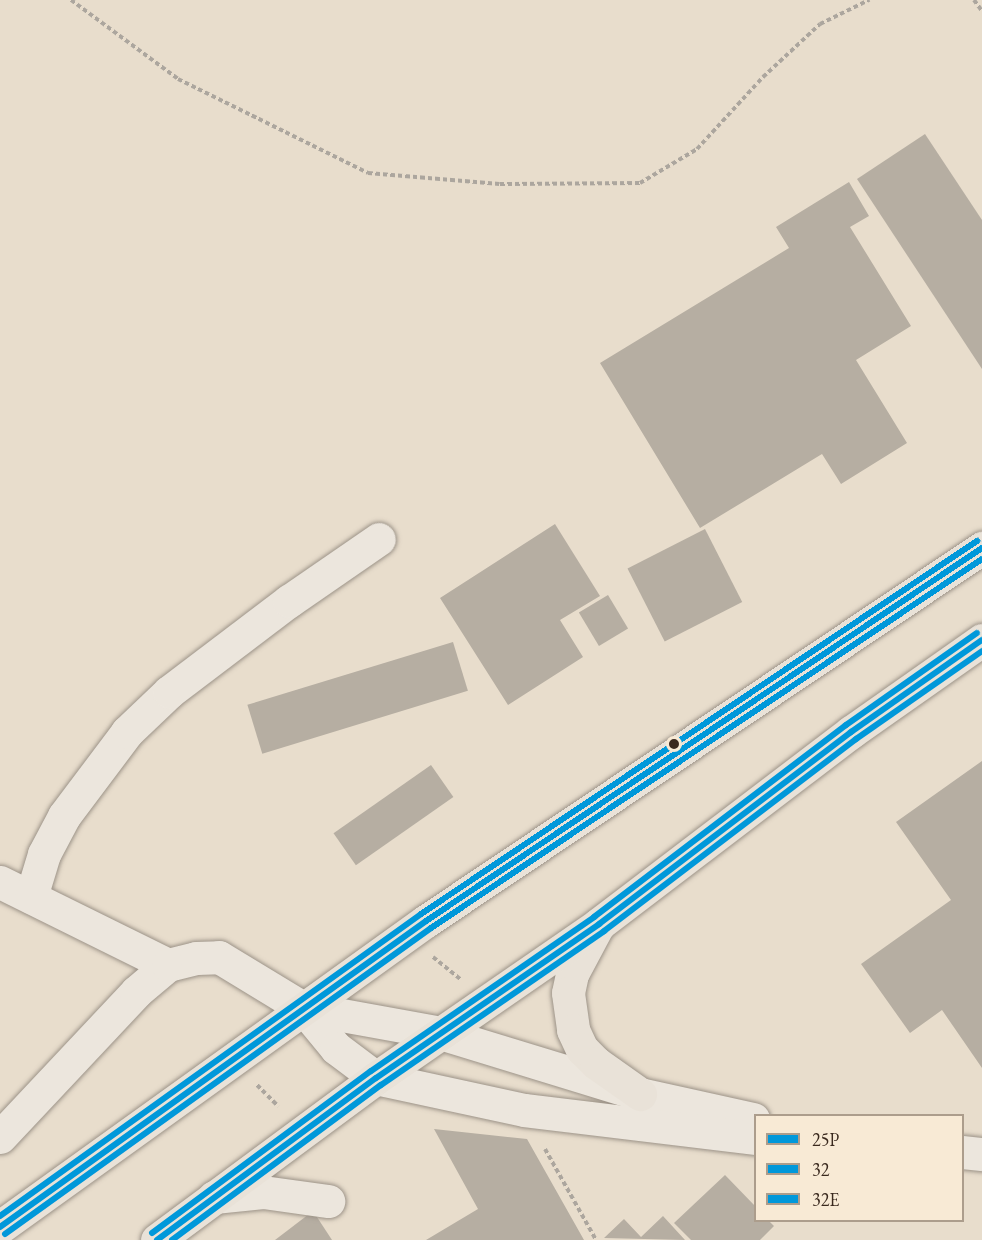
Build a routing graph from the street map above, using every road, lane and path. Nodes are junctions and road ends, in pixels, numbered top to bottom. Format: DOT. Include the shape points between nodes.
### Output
graph roads {
  1 [pos="71,0"];
  2 [pos="868,0"];
  3 [pos="974,0"];
  4 [pos="982,11"];
  5 [pos="379,539"];
  6 [pos="982,548"];
  7 [pos="982,640"];
  8 [pos="0,882"];
  9 [pos="31,897"];
  10 [pos="598,924"];
  11 [pos="433,957"];
  12 [pos="168,965"];
  13 [pos="469,986"];
  14 [pos="303,1008"];
  15 [pos="440,1033"];
  16 [pos="376,1078"];
  17 [pos="252,1080"];
  18 [pos="640,1094"];
  19 [pos="278,1106"];
  20 [pos="754,1119"];
  21 [pos="0,1137"];
  22 [pos="539,1138"];
  23 [pos="754,1138"];
  24 [pos="964,1152"];
  25 [pos="982,1154"];
  26 [pos="214,1197"];
  27 [pos="328,1201"];
  28 [pos="0,1227"];
  29 [pos="157,1240"];
  30 [pos="596,1240"];
  1 -- 2 [label="path" via="178,79 368,172 512,184 640,183 697,150 763,77 820,24"];
  3 -- 4 [label="path"];
  5 -- 9 [label="street" via="178,685 127,732 64,816 44,854"];
  6 -- 14 [label="main road"];
  7 -- 10 [label="main road" via="851,732"];
  8 -- 9 [label="street"];
  9 -- 12 [label="street"];
  10 -- 15 [label="main road"];
  10 -- 18 [label="main road" via="572,974 568,993 573,1030 582,1049 596,1063"];
  11 -- 13 [label="path"];
  12 -- 14 [label="street" via="196,957 219,957"];
  12 -- 21 [label="street" via="136,992"];
  14 -- 15 [label="street"];
  14 -- 16 [label="street" via="336,1048"];
  14 -- 28 [label="main road"];
  15 -- 16 [label="main road"];
  15 -- 18 [label="street"];
  16 -- 23 [label="street" via="524,1110"];
  16 -- 26 [label="main road"];
  17 -- 19 [label="path"];
  18 -- 20 [label="street"];
  22 -- 30 [label="path"];
  24 -- 25 [label="street"];
  26 -- 27 [label="street" via="263,1192"];
  26 -- 29 [label="main road"];
}
